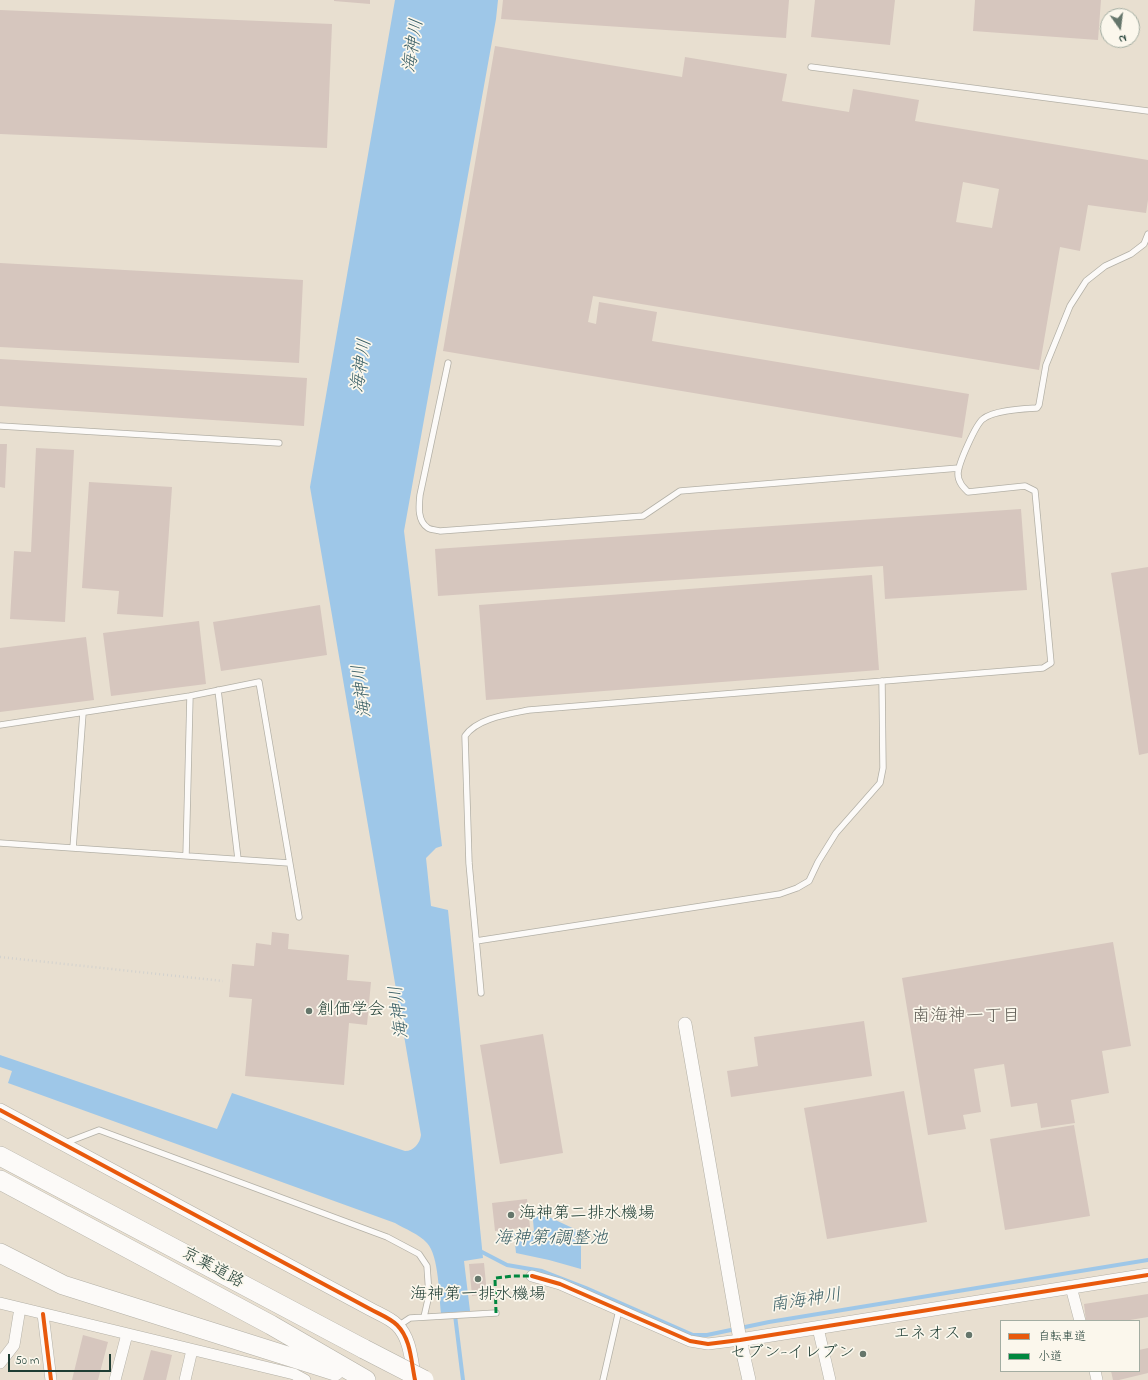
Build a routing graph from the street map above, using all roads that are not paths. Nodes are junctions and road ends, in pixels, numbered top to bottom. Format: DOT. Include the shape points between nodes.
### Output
graph roads {
  1 [pos="812,67"];
  2 [pos="1148,111"];
  3 [pos="1148,234"];
  4 [pos="448,363"];
  5 [pos="0,426"];
  6 [pos="279,443"];
  7 [pos="959,468"];
  8 [pos="882,681"];
  9 [pos="218,690"];
  10 [pos="190,696"];
  11 [pos="83,713"];
  12 [pos="0,725"];
  13 [pos="0,843"];
  14 [pos="73,848"];
  15 [pos="186,856"];
  16 [pos="238,859"];
  17 [pos="289,863"];
  18 [pos="298,917"];
  19 [pos="476,941"];
  20 [pos="481,993"];
  21 [pos="685,1024"];
  22 [pos="0,1110"];
  23 [pos="63,1144"];
  24 [pos="0,1156"];
  25 [pos="2,1181"];
  26 [pos="0,1253"];
  27 [pos="1148,1275"];
  28 [pos="532,1276"];
  29 [pos="1071,1287"];
  30 [pos="0,1303"];
  31 [pos="20,1308"];
  32 [pos="619,1310"];
  33 [pos="496,1313"];
  34 [pos="43,1314"];
  35 [pos="424,1317"];
  36 [pos="1080,1320"];
  37 [pos="398,1326"];
  38 [pos="818,1328"];
  39 [pos="127,1334"];
  40 [pos="740,1340"];
  41 [pos="192,1350"];
  42 [pos="0,1363"];
  43 [pos="284,1376"];
  44 [pos="51,1380"];
  45 [pos="115,1380"];
  46 [pos="184,1380"];
  47 [pos="305,1380"];
  48 [pos="361,1380"];
  49 [pos="366,1380"];
  50 [pos="415,1380"];
  51 [pos="424,1380"];
  52 [pos="603,1380"];
  53 [pos="749,1380"];
  54 [pos="830,1380"];
  1 -- 2 [label="lane"];
  3 -- 7 [label="lane" via="1144,244 1131,254 1105,266 1086,281 1070,306 1046,365 1037,408 999,412 983,419 964,450"];
  4 -- 7 [label="lane" via="420,495 419,511 428,528 440,531 643,516 680,491"];
  5 -- 6 [label="lane"];
  7 -- 8 [label="lane" via="960,485 968,492 1025,486 1035,491 1051,663 1043,668"];
  8 -- 19 [label="lane" via="883,768 880,783 836,833 809,881 780,894"];
  8 -- 19 [label="lane" via="529,710 506,714 477,724 465,736 469,863"];
  9 -- 10 [label="lane"];
  9 -- 16 [label="lane"];
  9 -- 17 [label="lane" via="259,682"];
  10 -- 11 [label="lane"];
  10 -- 15 [label="lane"];
  11 -- 12 [label="lane"];
  11 -- 14 [label="lane"];
  13 -- 14 [label="lane"];
  14 -- 15 [label="lane"];
  15 -- 16 [label="lane"];
  16 -- 17 [label="lane"];
  17 -- 18 [label="lane"];
  19 -- 20 [label="lane"];
  21 -- 40 [label="street"];
  22 -- 23 [label="street"];
  23 -- 35 [label="lane" via="99,1130 387,1237 419,1254 427,1266 429,1295"];
  23 -- 37 [label="street" via="370,1308"];
  24 -- 51 [label="highway, 京葉道路, bridge"];
  25 -- 49 [label="highway, 京葉道路" via="271,1325"];
  26 -- 48 [label="highway" via="63,1285"];
  27 -- 29 [label="street"];
  28 -- 32 [label="street" via="560,1284"];
  29 -- 36 [label="street"];
  29 -- 38 [label="street"];
  30 -- 31 [label="street"];
  31 -- 34 [label="street"];
  31 -- 42 [label="street" via="14,1345"];
  32 -- 40 [label="street" via="690,1340 708,1344"];
  32 -- 52 [label="lane"];
  33 -- 35 [label="lane"];
  34 -- 39 [label="street"];
  34 -- 44 [label="street"];
  35 -- 37 [label="lane" via="410,1318"];
  37 -- 50 [label="street" via="409,1345"];
  38 -- 40 [label="street"];
  38 -- 54 [label="street"];
  39 -- 41 [label="street"];
  39 -- 45 [label="street"];
  40 -- 53 [label="street"];
  41 -- 43 [label="street"];
  41 -- 46 [label="street"];
  43 -- 47 [label="street" via="294,1374"];
}
